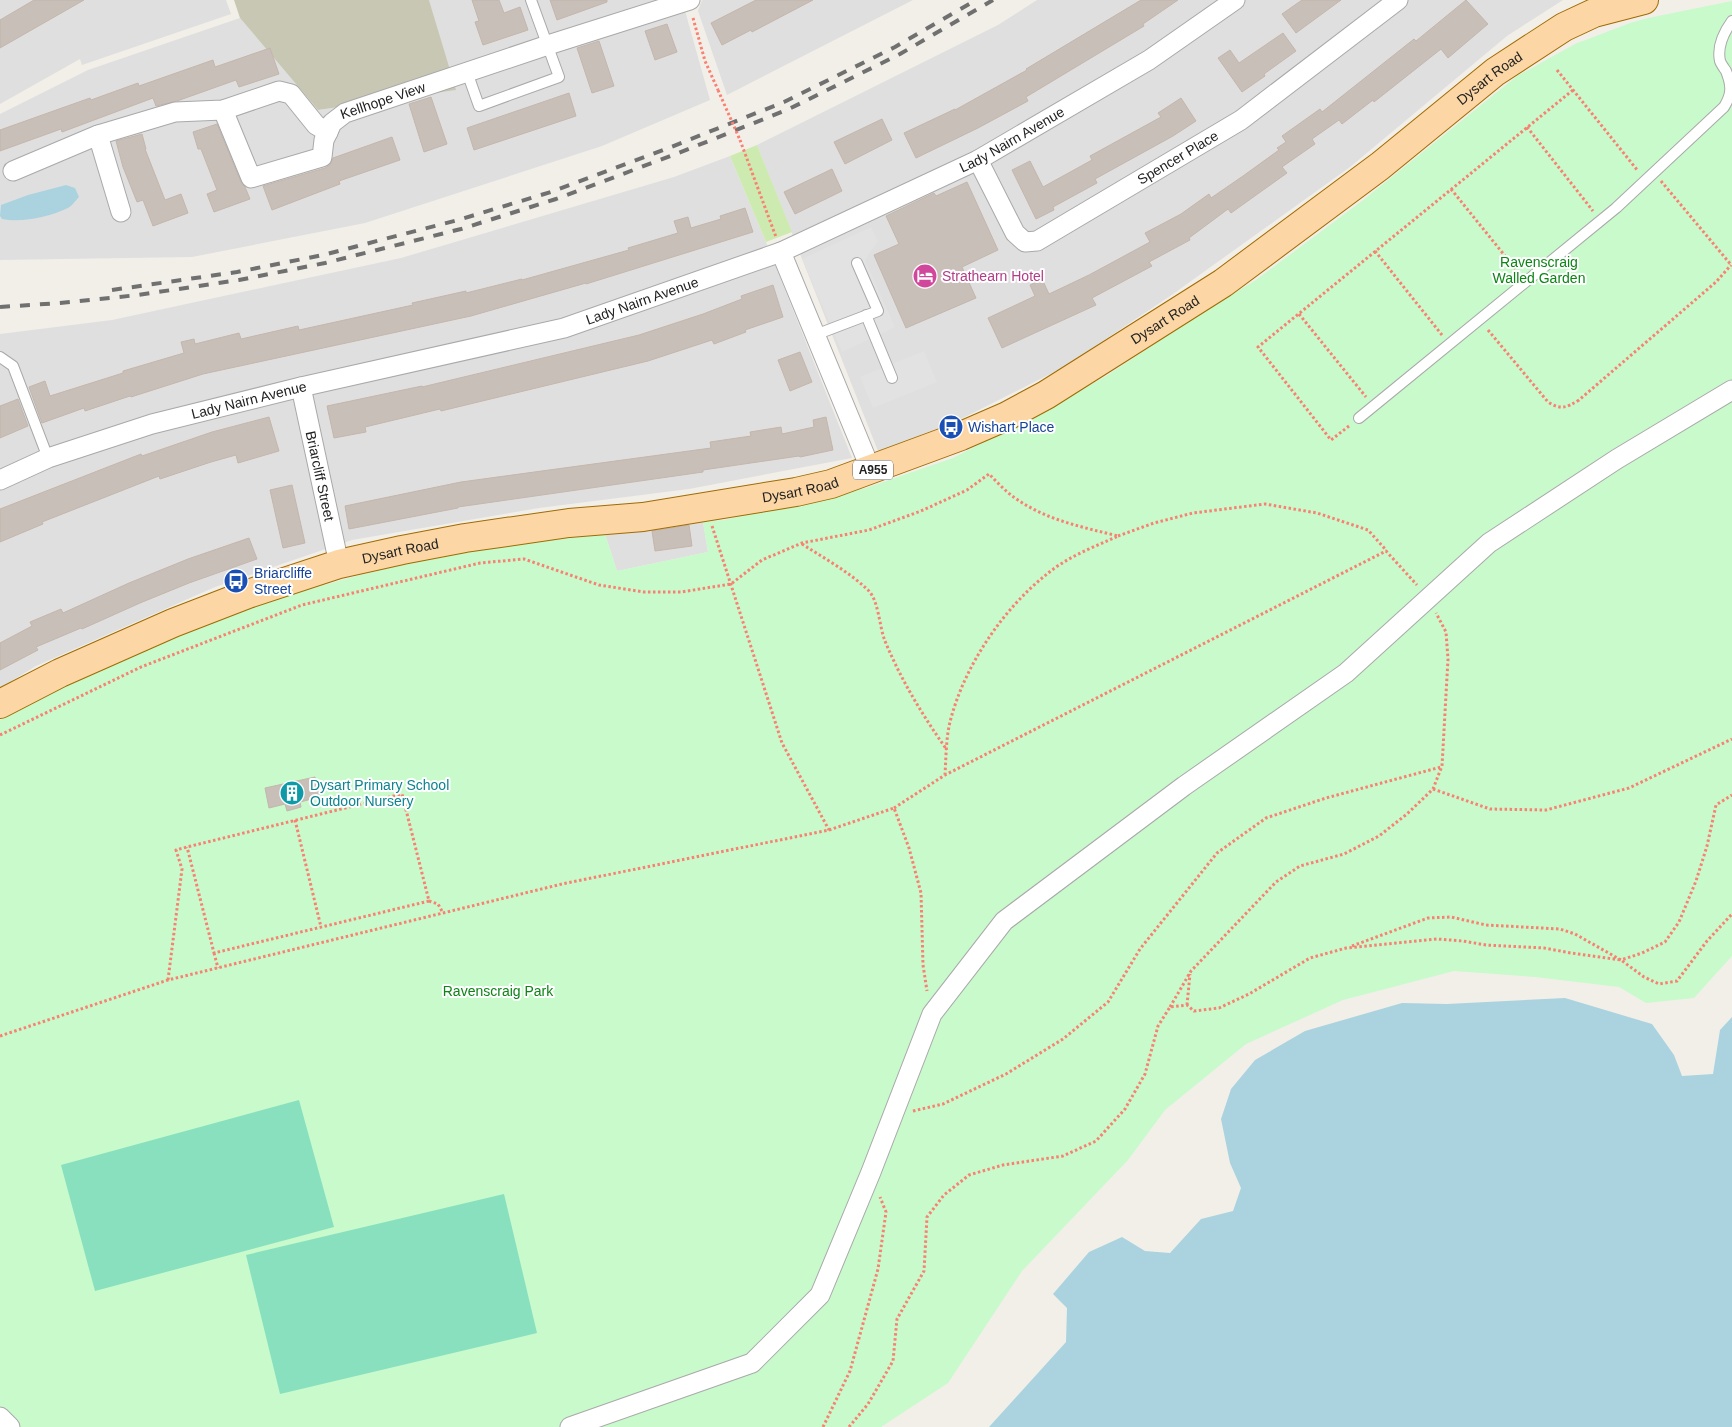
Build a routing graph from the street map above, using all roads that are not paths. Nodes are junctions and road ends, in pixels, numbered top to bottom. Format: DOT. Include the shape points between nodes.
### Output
graph roads {
  1 [pos="531,0"];
  2 [pos="1234,0"];
  3 [pos="1398,0"];
  4 [pos="1644,0"];
  5 [pos="692,9"];
  6 [pos="1732,21"];
  7 [pos="548,45"];
  8 [pos="467,72"];
  9 [pos="223,110"];
  10 [pos="328,132"];
  11 [pos="98,135"];
  12 [pos="978,160"];
  13 [pos="13,172"];
  14 [pos="121,212"];
  15 [pos="781,252"];
  16 [pos="858,263"];
  17 [pos="866,315"];
  18 [pos="815,335"];
  19 [pos="0,357"];
  20 [pos="892,378"];
  21 [pos="301,387"];
  22 [pos="1732,390"];
  23 [pos="1359,418"];
  24 [pos="48,458"];
  25 [pos="871,470"];
  26 [pos="0,480"];
  27 [pos="339,564"];
  28 [pos="0,704"];
  29 [pos="0,1418"];
  30 [pos="10,1427"];
  31 [pos="570,1427"];
  1 -- 7 [label="lane"];
  2 -- 12 [label="street, Lady Nairn Avenue" via="1149,60"];
  3 -- 12 [label="street, Spencer Place" via="1241,120 1037,242 1025,242 1014,233"];
  4 -- 25 [label="main road, Dysart Road / A955" via="1594,13 1564,27 1495,72 1380,166 1223,283 1046,396 961,436"];
  5 -- 7 [label="street, Kellhope View"];
  6 -- 23 [label="lane" via="1720,46 1720,61 1732,88 1731,98 1724,107 1601,221"];
  7 -- 8 [label="street, Kellhope View"];
  7 -- 8 [label="lane" via="559,77 479,106"];
  8 -- 10 [label="street, Kellhope View" via="345,113 332,123"];
  9 -- 10 [label="street, Kellhope View" via="278,91 291,94 316,125"];
  9 -- 10 [label="street" via="251,178 322,157"];
  9 -- 11 [label="street, Kellhope View" via="176,112"];
  11 -- 13 [label="street, Kellhope View"];
  11 -- 14 [label="street"];
  12 -- 15 [label="street, Lady Nairn Avenue"];
  15 -- 18 [label="street"];
  15 -- 21 [label="street, Lady Nairn Avenue" via="564,328"];
  16 -- 17 [label="lane" via="878,311"];
  17 -- 18 [label="lane"];
  17 -- 20 [label="lane"];
  18 -- 25 [label="street"];
  19 -- 24 [label="lane" via="13,366"];
  21 -- 24 [label="street, Lady Nairn Avenue" via="152,424"];
  21 -- 27 [label="street, Briarcliff Street"];
  22 -- 31 [label="street" via="1617,459 1490,543 1346,673 1184,786 1004,921 932,1014 820,1295 752,1363"];
  24 -- 26 [label="street, Lady Nairn Avenue"];
  25 -- 27 [label="main road, Dysart Road / A955" via="831,484 706,507 465,538"];
  27 -- 28 [label="main road, Dysart Road / A955" via="173,623 60,673"];
  29 -- 30 [label="street"];
}
